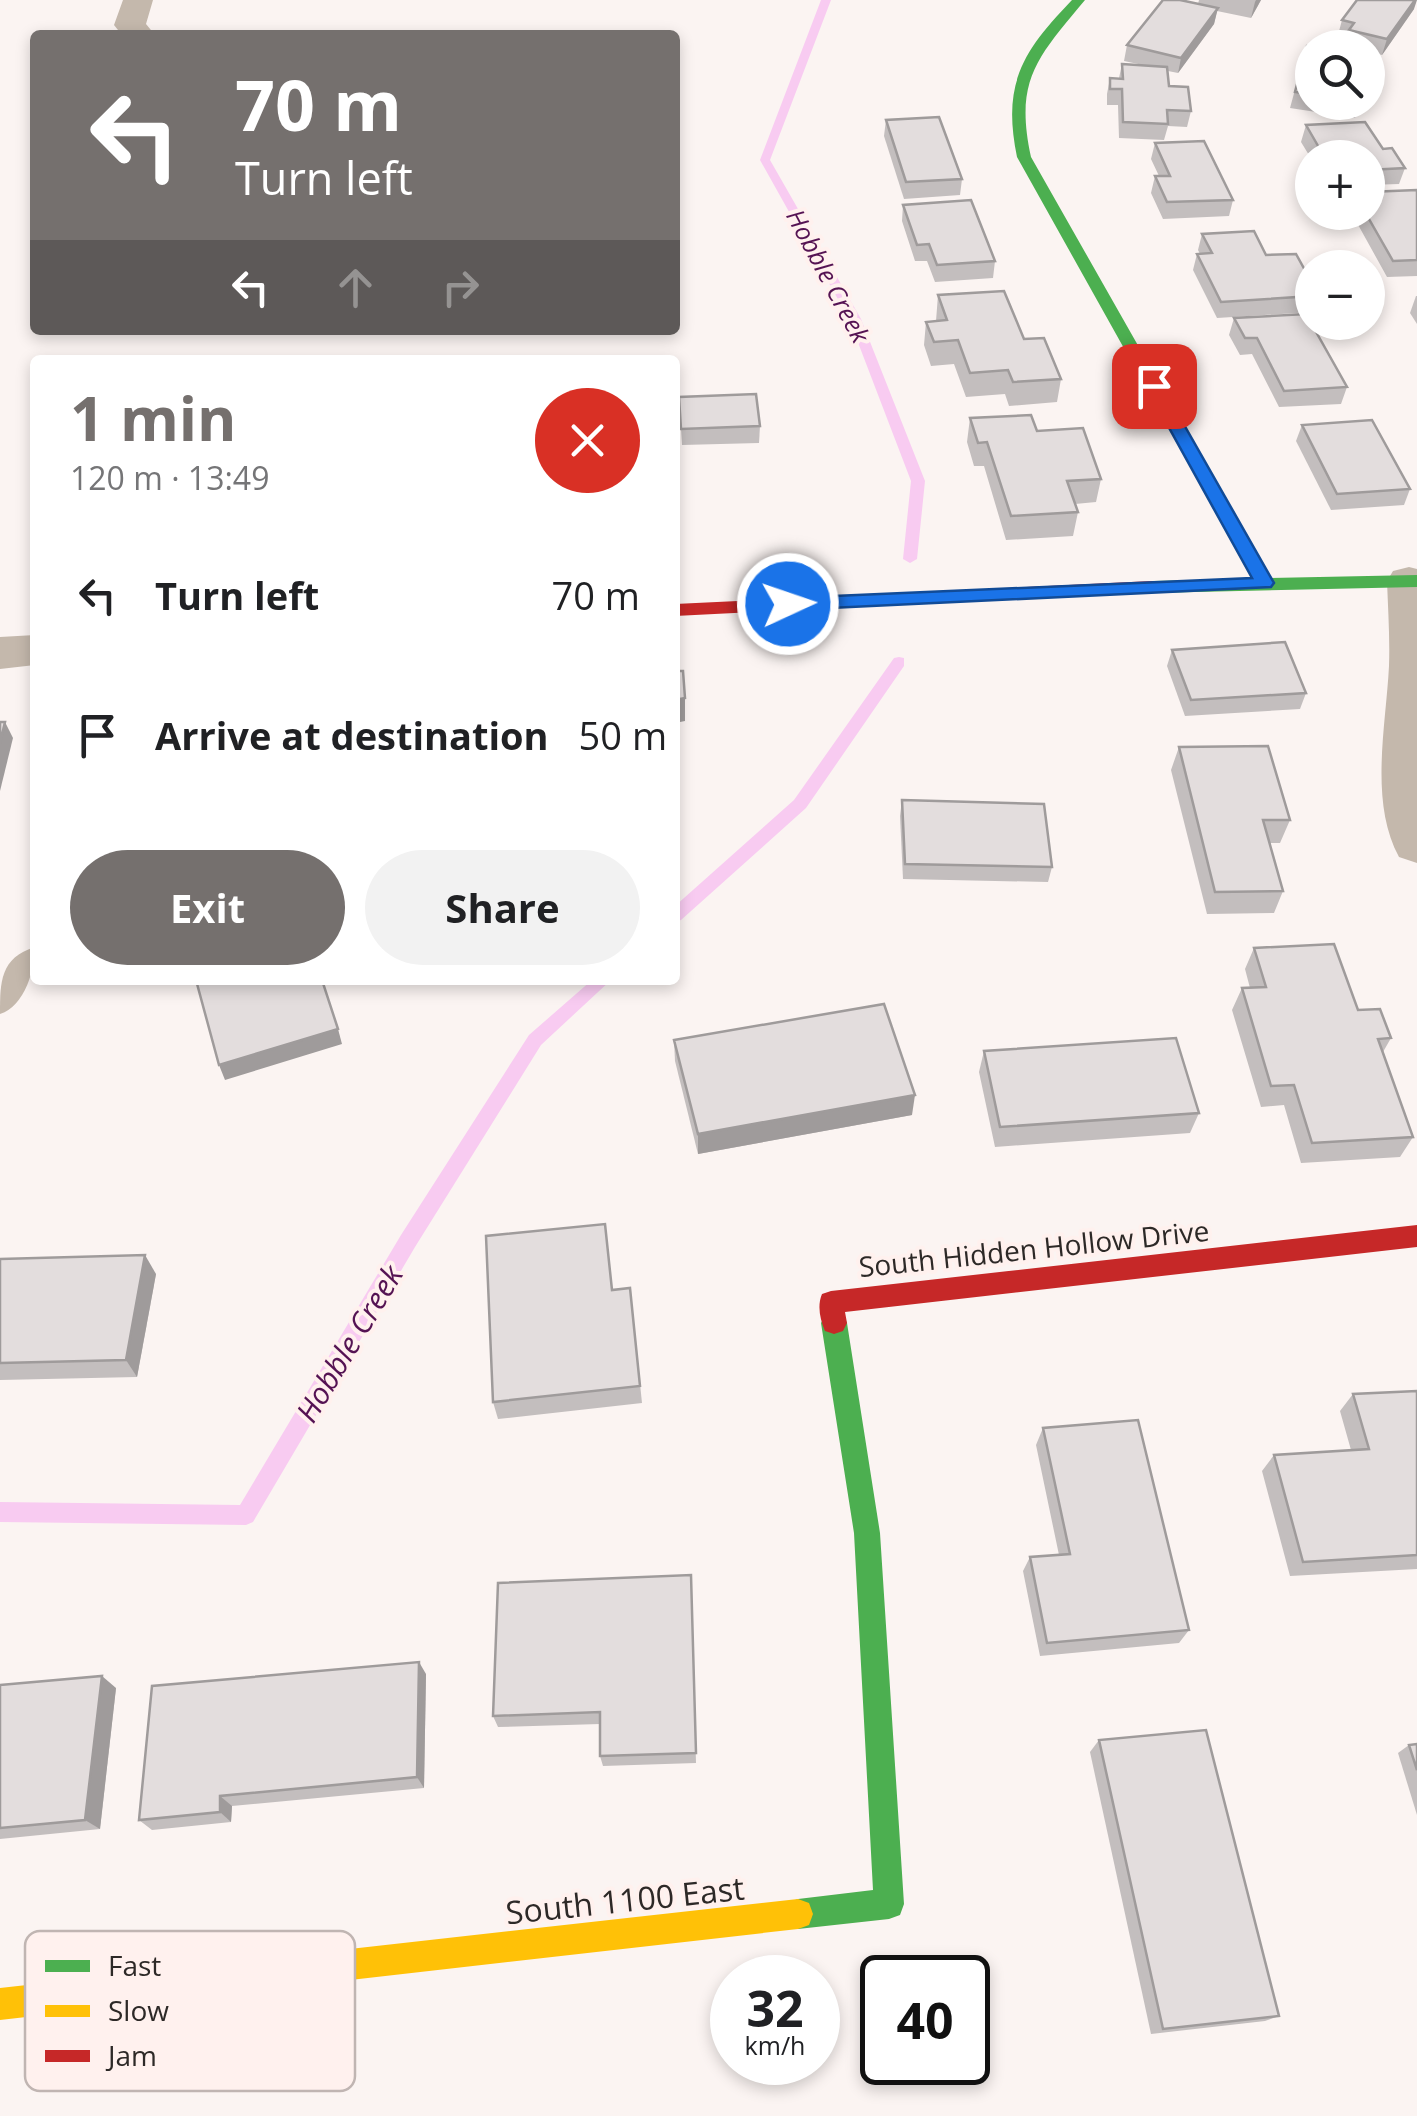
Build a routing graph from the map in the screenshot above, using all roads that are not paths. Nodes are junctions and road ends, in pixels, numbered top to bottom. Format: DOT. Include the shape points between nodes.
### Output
graph roads {
  1 [pos="138,0"];
  2 [pos="1079,0"];
  3 [pos="134,30"];
  4 [pos="1413,581"];
  5 [pos="1264,583"];
  6 [pos="680,610"];
  7 [pos="30,650"];
  8 [pos="0,653"];
  9 [pos="1417,844"];
  10 [pos="30,962"];
  11 [pos="0,1002"];
  12 [pos="1417,1236"];
  13 [pos="867,1533"];
  14 [pos="355,1964"];
  15 [pos="25,2001"];
  16 [pos="0,2004"];
  1 -- 3 [label="street"];
  2 -- 5 [label="street" via="1034,47 1015,85 1014,127 1024,157"];
  4 -- 5 [label="street"];
  4 -- 9 [label="street" via="1406,798"];
  5 -- 6 [label="street"];
  7 -- 8 [label="street"];
  10 -- 11 [label="lane"];
  12 -- 13 [label="street, South Hidden Hollow Drive" via="830,1302"];
  13 -- 14 [label="street, South 1100 East" via="889,1904"];
  15 -- 16 [label="street, South 1100 East"];
}
